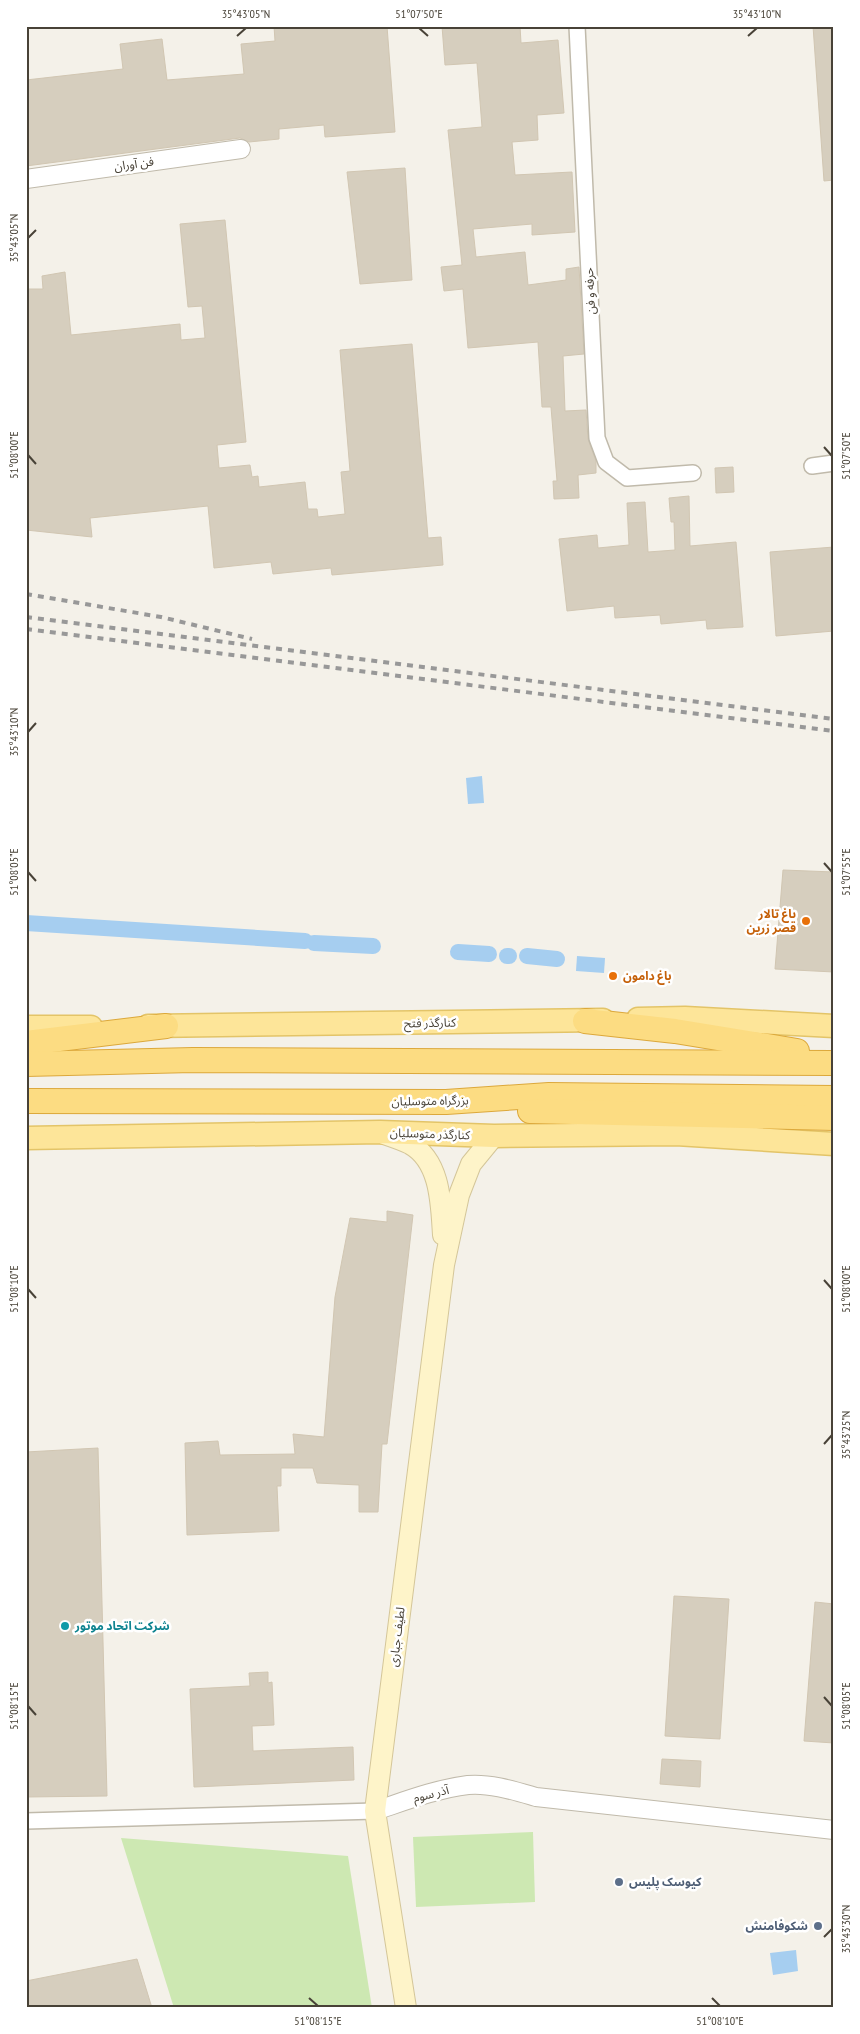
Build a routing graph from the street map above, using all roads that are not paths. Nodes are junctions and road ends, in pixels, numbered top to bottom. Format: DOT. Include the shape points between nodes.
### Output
graph roads {
  1 [pos="577,26"];
  2 [pos="241,149"];
  3 [pos="26,179"];
  4 [pos="834,463"];
  5 [pos="812,466"];
  6 [pos="693,473"];
  7 [pos="585,1021"];
  8 [pos="166,1026"];
  9 [pos="834,1026"];
  10 [pos="26,1027"];
  11 [pos="26,1043"];
  12 [pos="834,1056"];
  13 [pos="834,1063"];
  14 [pos="26,1064"];
  15 [pos="834,1098"];
  16 [pos="26,1100"];
  17 [pos="446,1102"];
  18 [pos="834,1118"];
  19 [pos="380,1132"];
  20 [pos="494,1136"];
  21 [pos="26,1138"];
  22 [pos="834,1144"];
  23 [pos="444,1265"];
  24 [pos="375,1811"];
  25 [pos="26,1821"];
  26 [pos="834,1830"];
  27 [pos="406,2008"];
  1 -- 6 [label="street, حرفه و فن" via="597,438 606,462 627,478"];
  2 -- 3 [label="street, فن آوران"];
  4 -- 5 [label="street"];
  7 -- 8 [label="main road, کنارگذر فتح"];
  7 -- 9 [label="main road, کنارگذر فتح" via="685,1018"];
  7 -- 12 [label="highway" via="675,1031"];
  8 -- 10 [label="main road, کنارگذر فتح"];
  8 -- 11 [label="highway"];
  13 -- 14 [label="highway" via="193,1060"];
  15 -- 17 [label="highway, بزرگراه متوسلیان" via="549,1095"];
  16 -- 17 [label="highway, بزرگراه متوسلیان"];
  17 -- 18 [label="highway" via="497,1110"];
  19 -- 20 [label="main road, کنارگذر متوسلیان"];
  19 -- 21 [label="main road, کنارگذر متوسلیان"];
  19 -- 23 [label="main road" via="411,1145 425,1158 436,1177 441,1200"];
  20 -- 22 [label="main road, کنارگذر متوسلیان" via="676,1134"];
  20 -- 23 [label="main road" via="471,1164 459,1195"];
  23 -- 24 [label="main road, لطیف جباری"];
  24 -- 25 [label="street, آذر سوم"];
  24 -- 26 [label="street, آذر سوم" via="426,1794 469,1785 506,1788 536,1797"];
  24 -- 27 [label="main road, لطیف جباری"];
}
